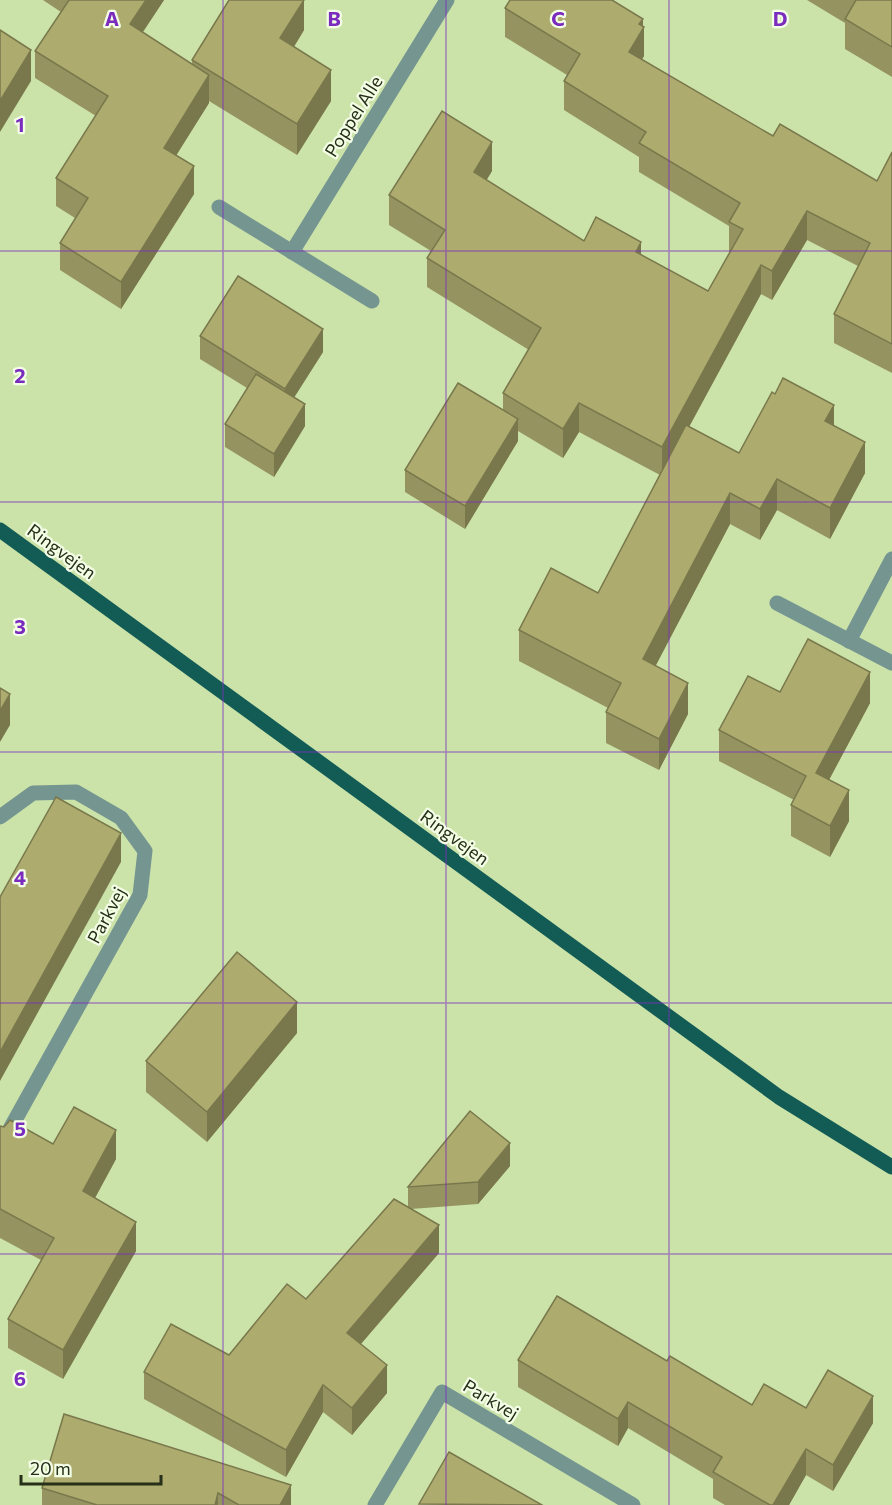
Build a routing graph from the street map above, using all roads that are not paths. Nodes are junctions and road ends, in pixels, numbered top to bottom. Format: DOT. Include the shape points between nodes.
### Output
graph roads {
  1 [pos="447,0"];
  2 [pos="219,207"];
  3 [pos="292,252"];
  4 [pos="372,301"];
  5 [pos="0,530"];
  6 [pos="892,559"];
  7 [pos="777,603"];
  8 [pos="849,640"];
  9 [pos="892,663"];
  10 [pos="0,817"];
  11 [pos="0,1148"];
  12 [pos="892,1167"];
  13 [pos="375,1505"];
  14 [pos="633,1505"];
  1 -- 3 [label="street, Poppel Alle"];
  2 -- 3 [label="street"];
  3 -- 4 [label="street"];
  5 -- 12 [label="main road, Ringvejen" via="779,1097"];
  6 -- 8 [label="street"];
  7 -- 8 [label="street"];
  8 -- 9 [label="street"];
  10 -- 11 [label="street, Parkvej" via="33,793 76,792 120,818 145,851 140,895"];
  13 -- 14 [label="street, Parkvej" via="442,1392"];
}
